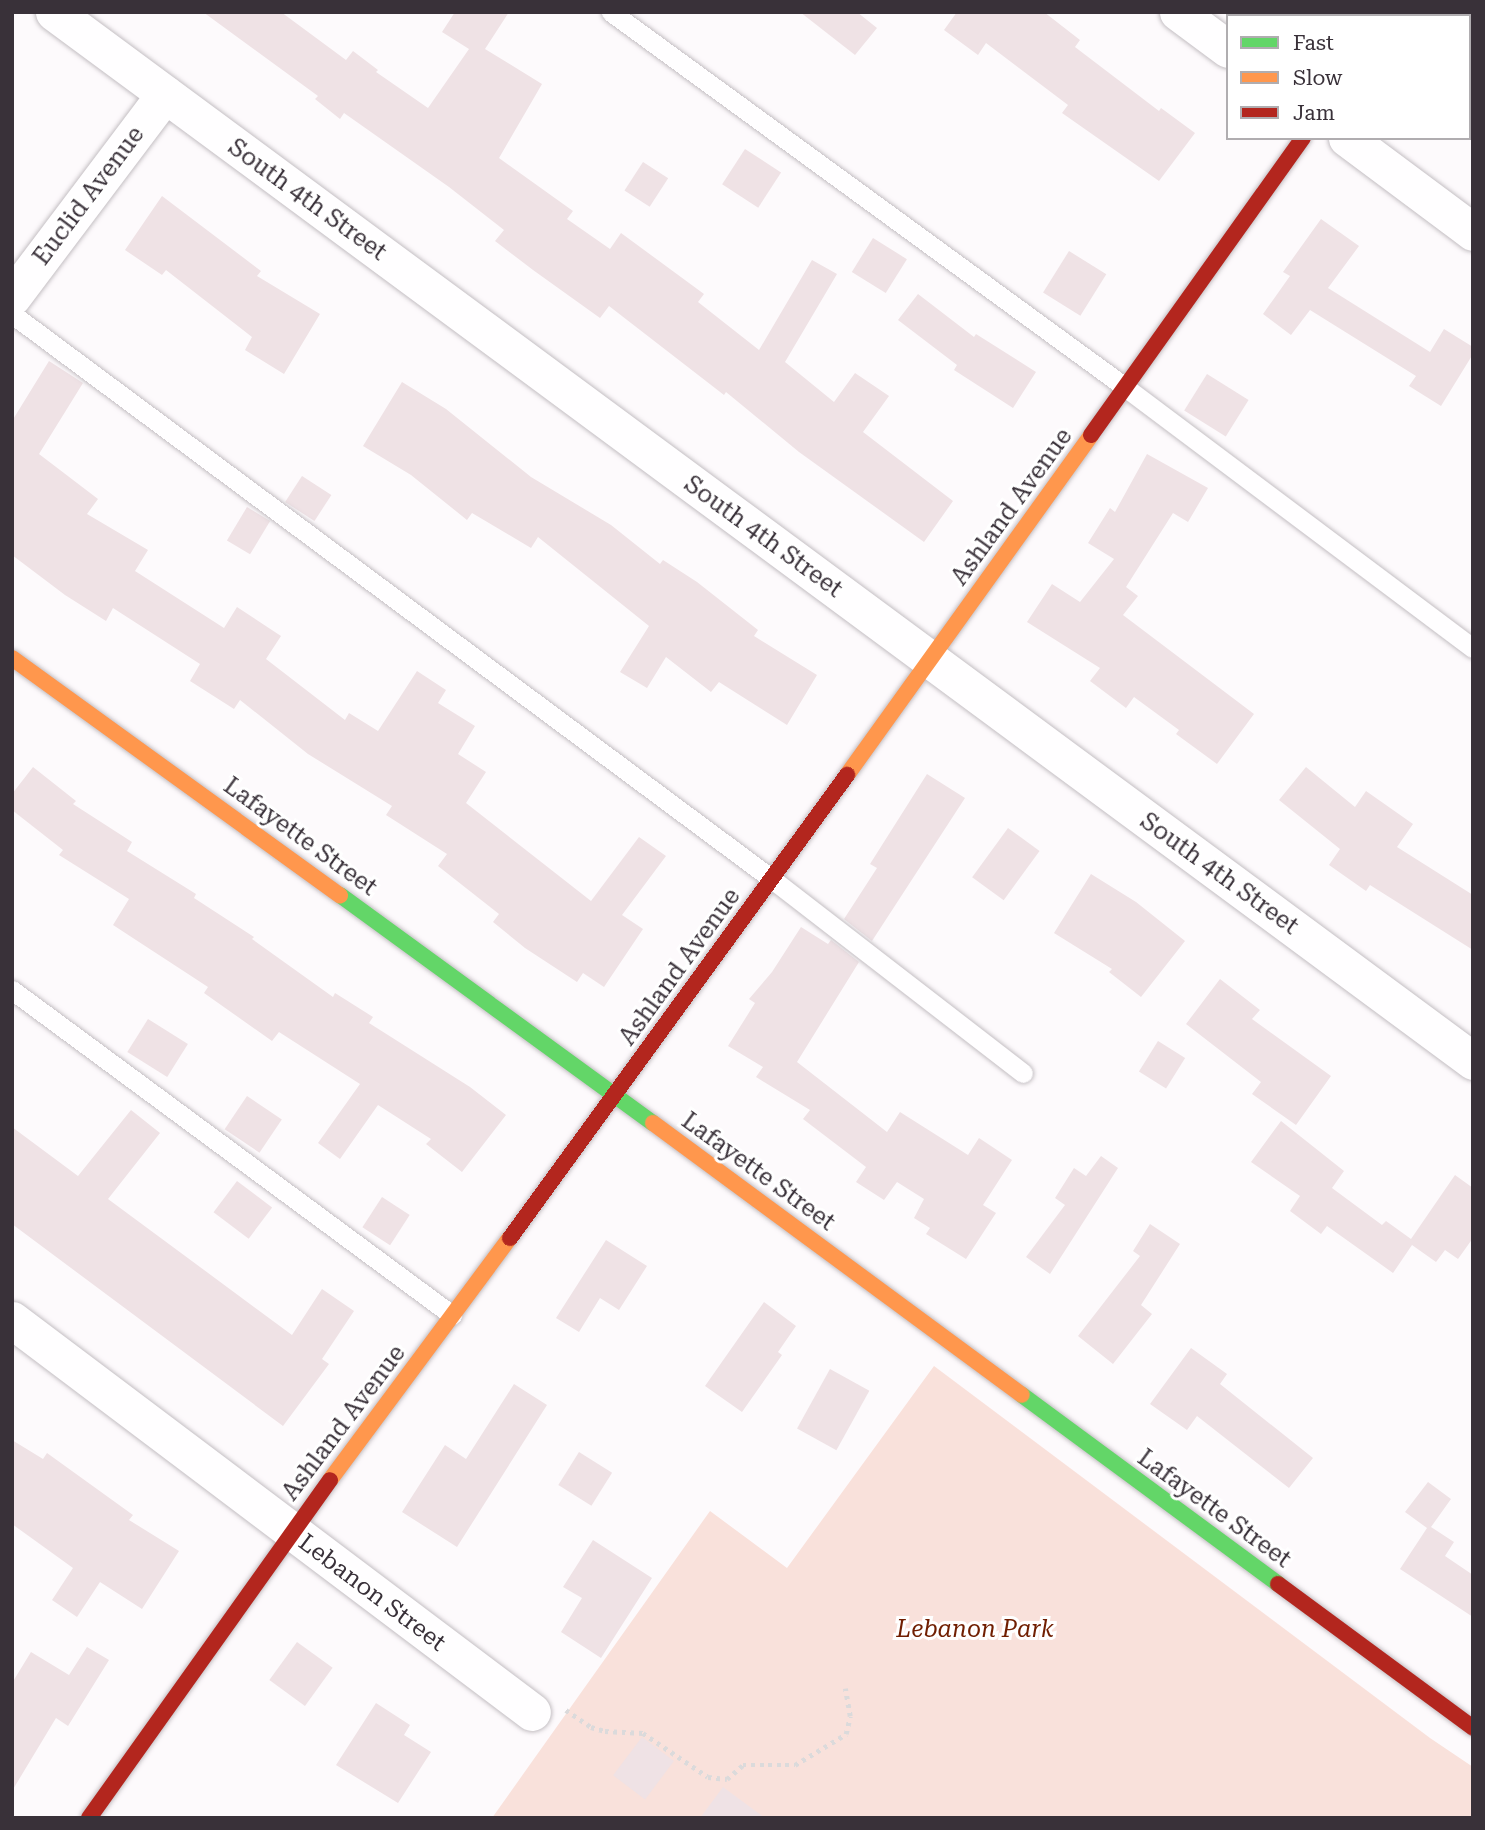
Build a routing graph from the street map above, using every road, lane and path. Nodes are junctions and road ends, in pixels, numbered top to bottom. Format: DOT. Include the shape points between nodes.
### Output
graph roads {
  1 [pos="54,12"];
  2 [pos="611,12"];
  3 [pos="1178,12"];
  4 [pos="1226,48"];
  5 [pos="165,94"];
  6 [pos="1302,140"];
  7 [pos="1350,140"];
  8 [pos="1473,232"];
  9 [pos="12,297"];
  10 [pos="12,314"];
  11 [pos="1125,387"];
  12 [pos="1473,648"];
  13 [pos="12,658"];
  14 [pos="930,660"];
  15 [pos="772,879"];
  16 [pos="12,990"];
  17 [pos="1473,1061"];
  18 [pos="1023,1073"];
  19 [pos="616,1094"];
  20 [pos="452,1315"];
  21 [pos="12,1320"];
  22 [pos="290,1533"];
  23 [pos="845,1688"];
  24 [pos="547,1709"];
  25 [pos="1473,1728"];
  26 [pos="89,1818"];
  1 -- 5 [label="street, South 4th Street"];
  2 -- 11 [label="lane"];
  3 -- 4 [label="street"];
  5 -- 9 [label="street, Euclid Avenue"];
  5 -- 14 [label="street, South 4th Street"];
  6 -- 11 [label="street, Ashland Avenue"];
  7 -- 8 [label="street"];
  10 -- 15 [label="lane"];
  11 -- 12 [label="lane"];
  11 -- 14 [label="street, Ashland Avenue"];
  13 -- 19 [label="street, Lafayette Street"];
  14 -- 15 [label="street, Ashland Avenue"];
  14 -- 17 [label="street, South 4th Street"];
  15 -- 18 [label="lane"];
  15 -- 19 [label="street, Ashland Avenue"];
  16 -- 20 [label="lane"];
  19 -- 20 [label="street, Ashland Avenue"];
  19 -- 25 [label="street, Lafayette Street"];
  20 -- 22 [label="street, Ashland Avenue"];
  21 -- 22 [label="street, Lebanon Street"];
  22 -- 24 [label="street, Lebanon Street"];
  22 -- 26 [label="street, Ashland Avenue"];
  23 -- 24 [label="path" via="850,1716 846,1734 794,1765 743,1765 727,1779 708,1777 643,1733 627,1735 591,1727"];
}
